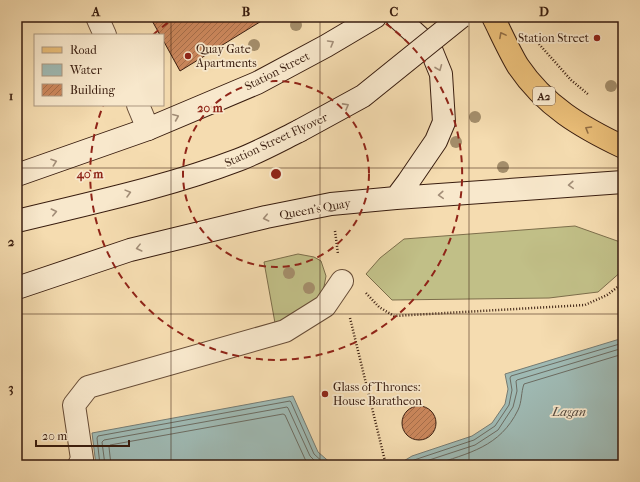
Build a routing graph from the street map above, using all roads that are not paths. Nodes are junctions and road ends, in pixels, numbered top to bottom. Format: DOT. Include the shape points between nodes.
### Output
graph roads {
  1 [pos="97,17"];
  2 [pos="375,17"];
  3 [pos="397,17"];
  4 [pos="461,17"];
  5 [pos="493,17"];
  6 [pos="105,34"];
  7 [pos="138,106"];
  8 [pos="148,129"];
  9 [pos="623,147"];
  10 [pos="17,175"];
  11 [pos="623,182"];
  12 [pos="396,198"];
  13 [pos="17,220"];
  14 [pos="342,281"];
  15 [pos="17,288"];
  16 [pos="79,465"];
  1 -- 6 [label="street"];
  8 -- 2 [label="street, Station Street, one-way" via="257,83"];
  3 -- 12 [label="street, one-way" via="430,47 442,74 444,122 436,141"];
  13 -- 4 [label="street, Station Street Flyover, one-way, bridge" via="174,181 239,160 364,96"];
  9 -- 5 [label="main road, A2, one-way" via="590,131 561,112 536,88 518,66"];
  7 -- 8 [label="street"];
  10 -- 8 [label="street, Station Street, one-way"];
  11 -- 12 [label="street, Queen's Quay, one-way"];
  12 -- 15 [label="street, Queen's Quay, one-way" via="331,204 266,217 130,250"];
  14 -- 16 [label="street" via="325,306 285,331 88,387 74,405 82,459"];
}
